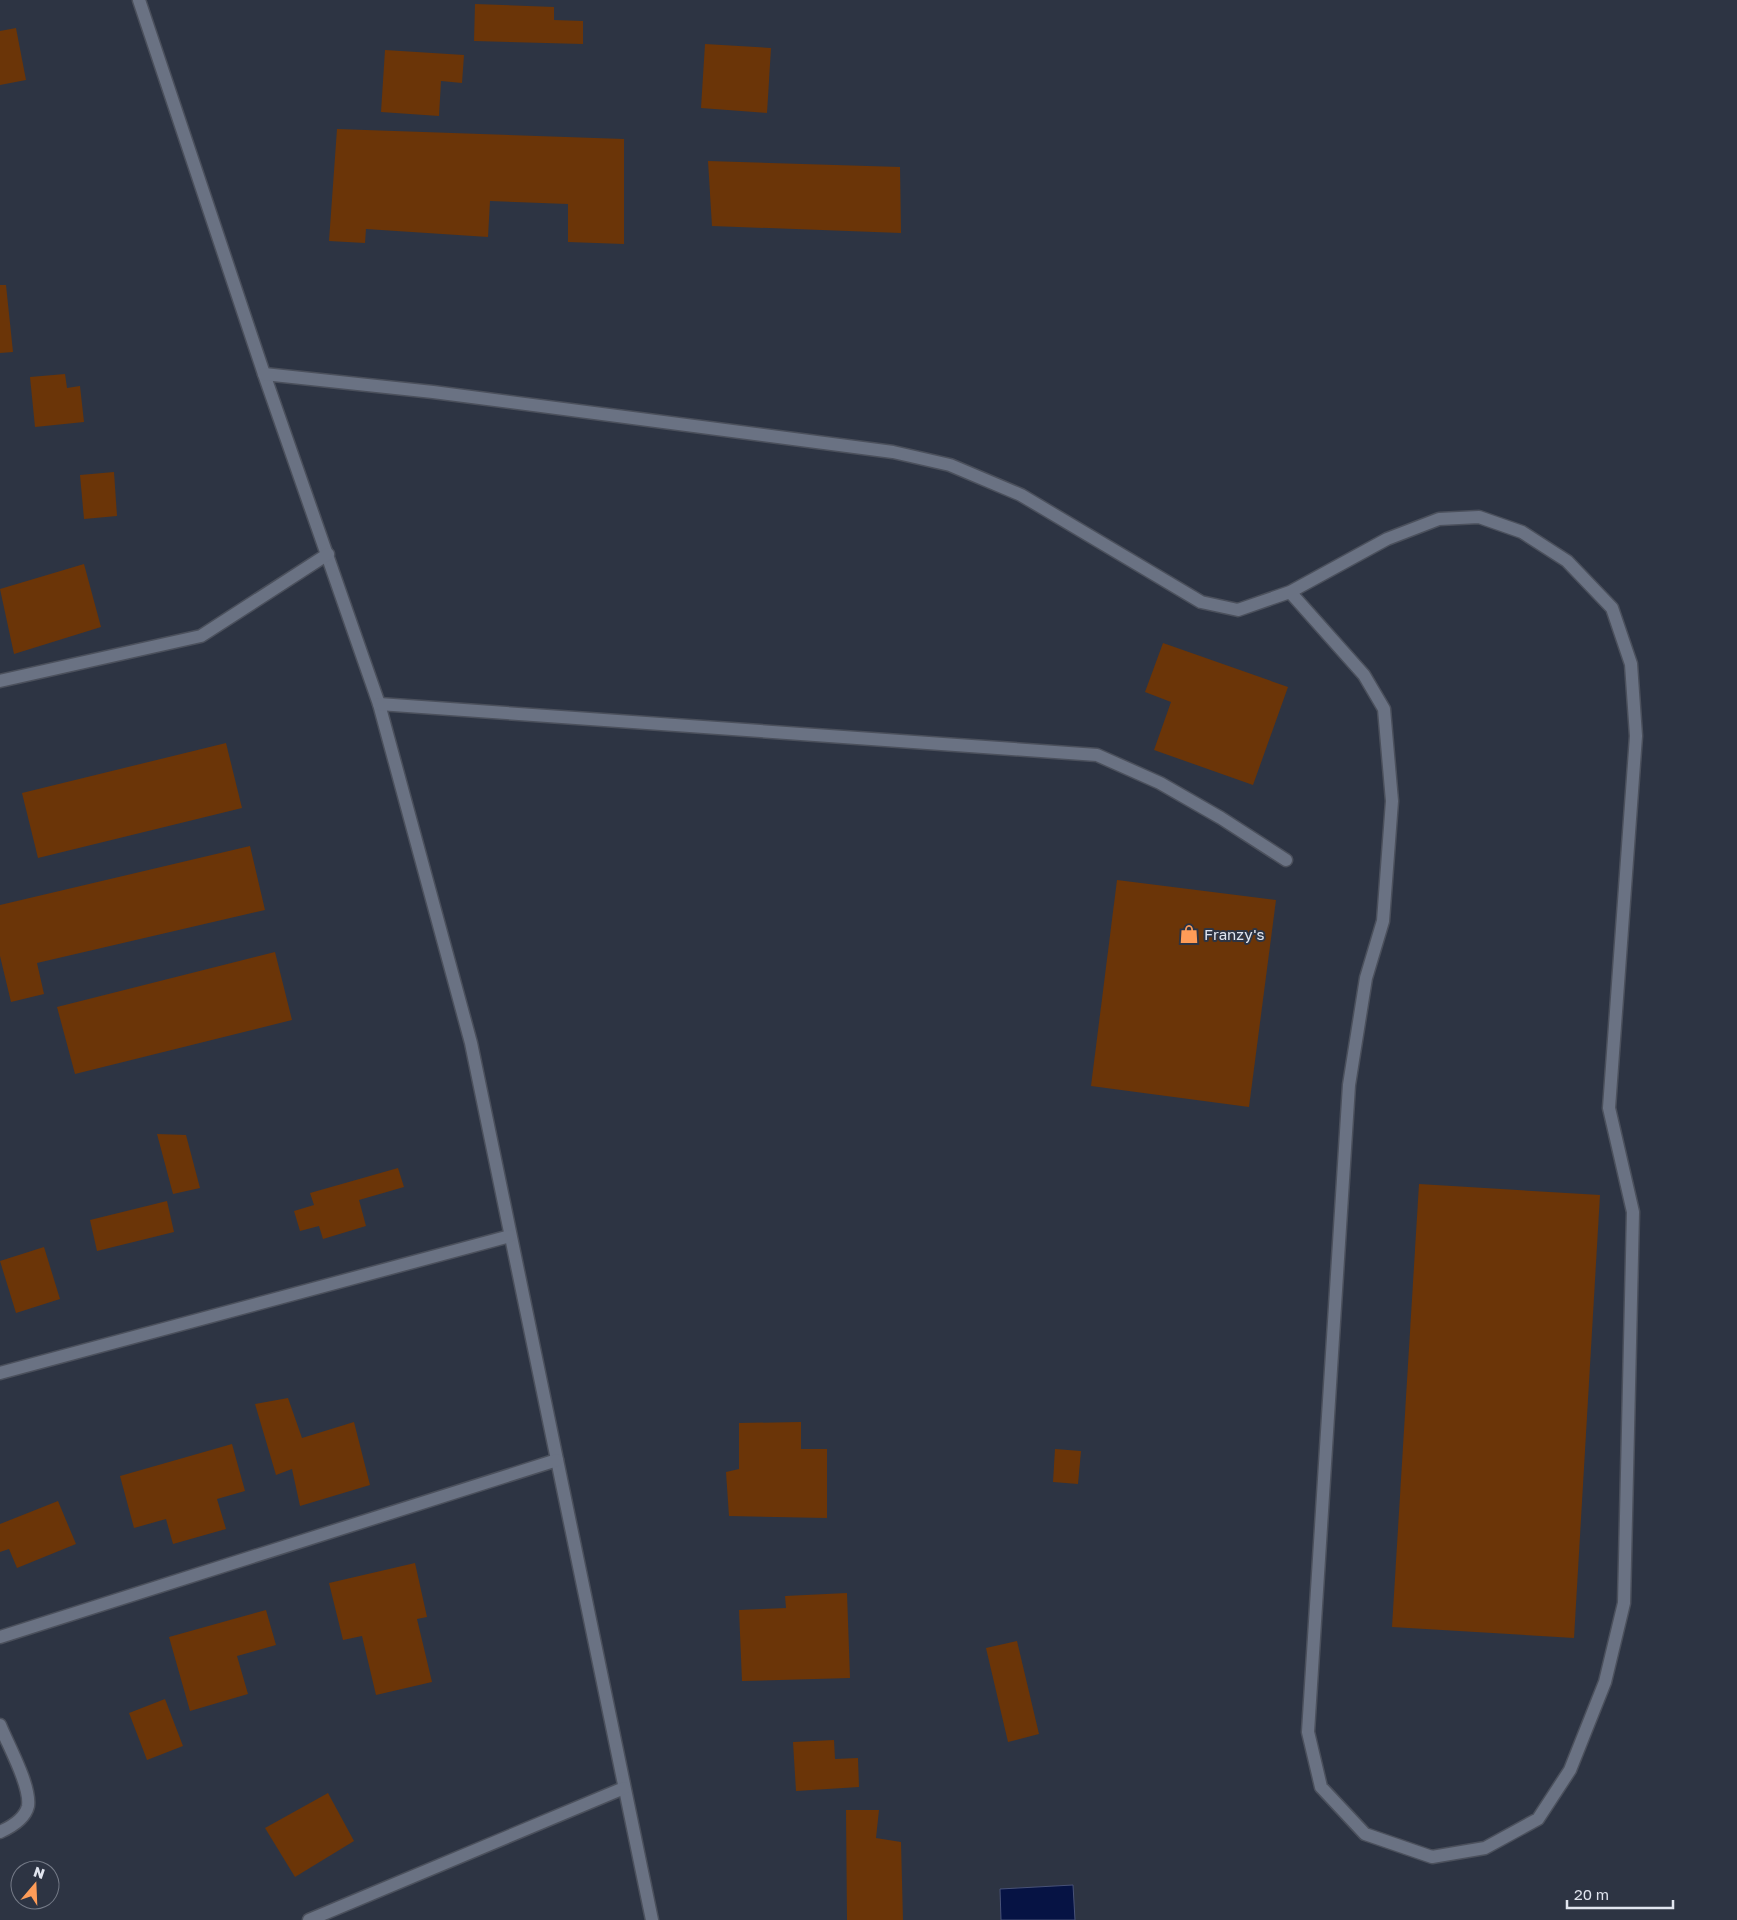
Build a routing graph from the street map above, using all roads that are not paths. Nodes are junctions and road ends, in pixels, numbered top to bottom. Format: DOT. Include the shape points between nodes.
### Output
graph roads {
  1 [pos="140,0"];
  2 [pos="264,374"];
  3 [pos="328,554"];
  4 [pos="1290,592"];
  5 [pos="0,681"];
  6 [pos="379,704"];
  7 [pos="1286,860"];
  8 [pos="510,1236"];
  9 [pos="0,1372"];
  10 [pos="557,1460"];
  11 [pos="0,1637"];
  12 [pos="0,1725"];
  13 [pos="624,1788"];
  14 [pos="0,1832"];
  15 [pos="309,1920"];
  16 [pos="652,1920"];
  1 -- 2 [label="street"];
  2 -- 3 [label="street"];
  2 -- 4 [label="street" via="433,392 893,452 950,465 1021,495 1201,602 1238,610"];
  3 -- 5 [label="street" via="201,636"];
  3 -- 6 [label="street"];
  4 -- 4 [label="street" via="1387,539 1439,519 1479,517 1522,532 1567,561 1612,608 1631,664 1636,736 1609,1108 1633,1212 1624,1603 1604,1682 1570,1770 1538,1819 1485,1848 1432,1857 1366,1834 1321,1787 1308,1732 1349,1085 1366,978 1383,921 1392,801 1384,709 1364,675"];
  6 -- 7 [label="street" via="1097,755 1160,783"];
  6 -- 8 [label="street" via="471,1043"];
  8 -- 9 [label="street"];
  8 -- 10 [label="street"];
  10 -- 11 [label="street"];
  10 -- 13 [label="street"];
  12 -- 14 [label="street" via="28,1800 28,1808 14,1826"];
  13 -- 15 [label="street"];
  13 -- 16 [label="street"];
}
